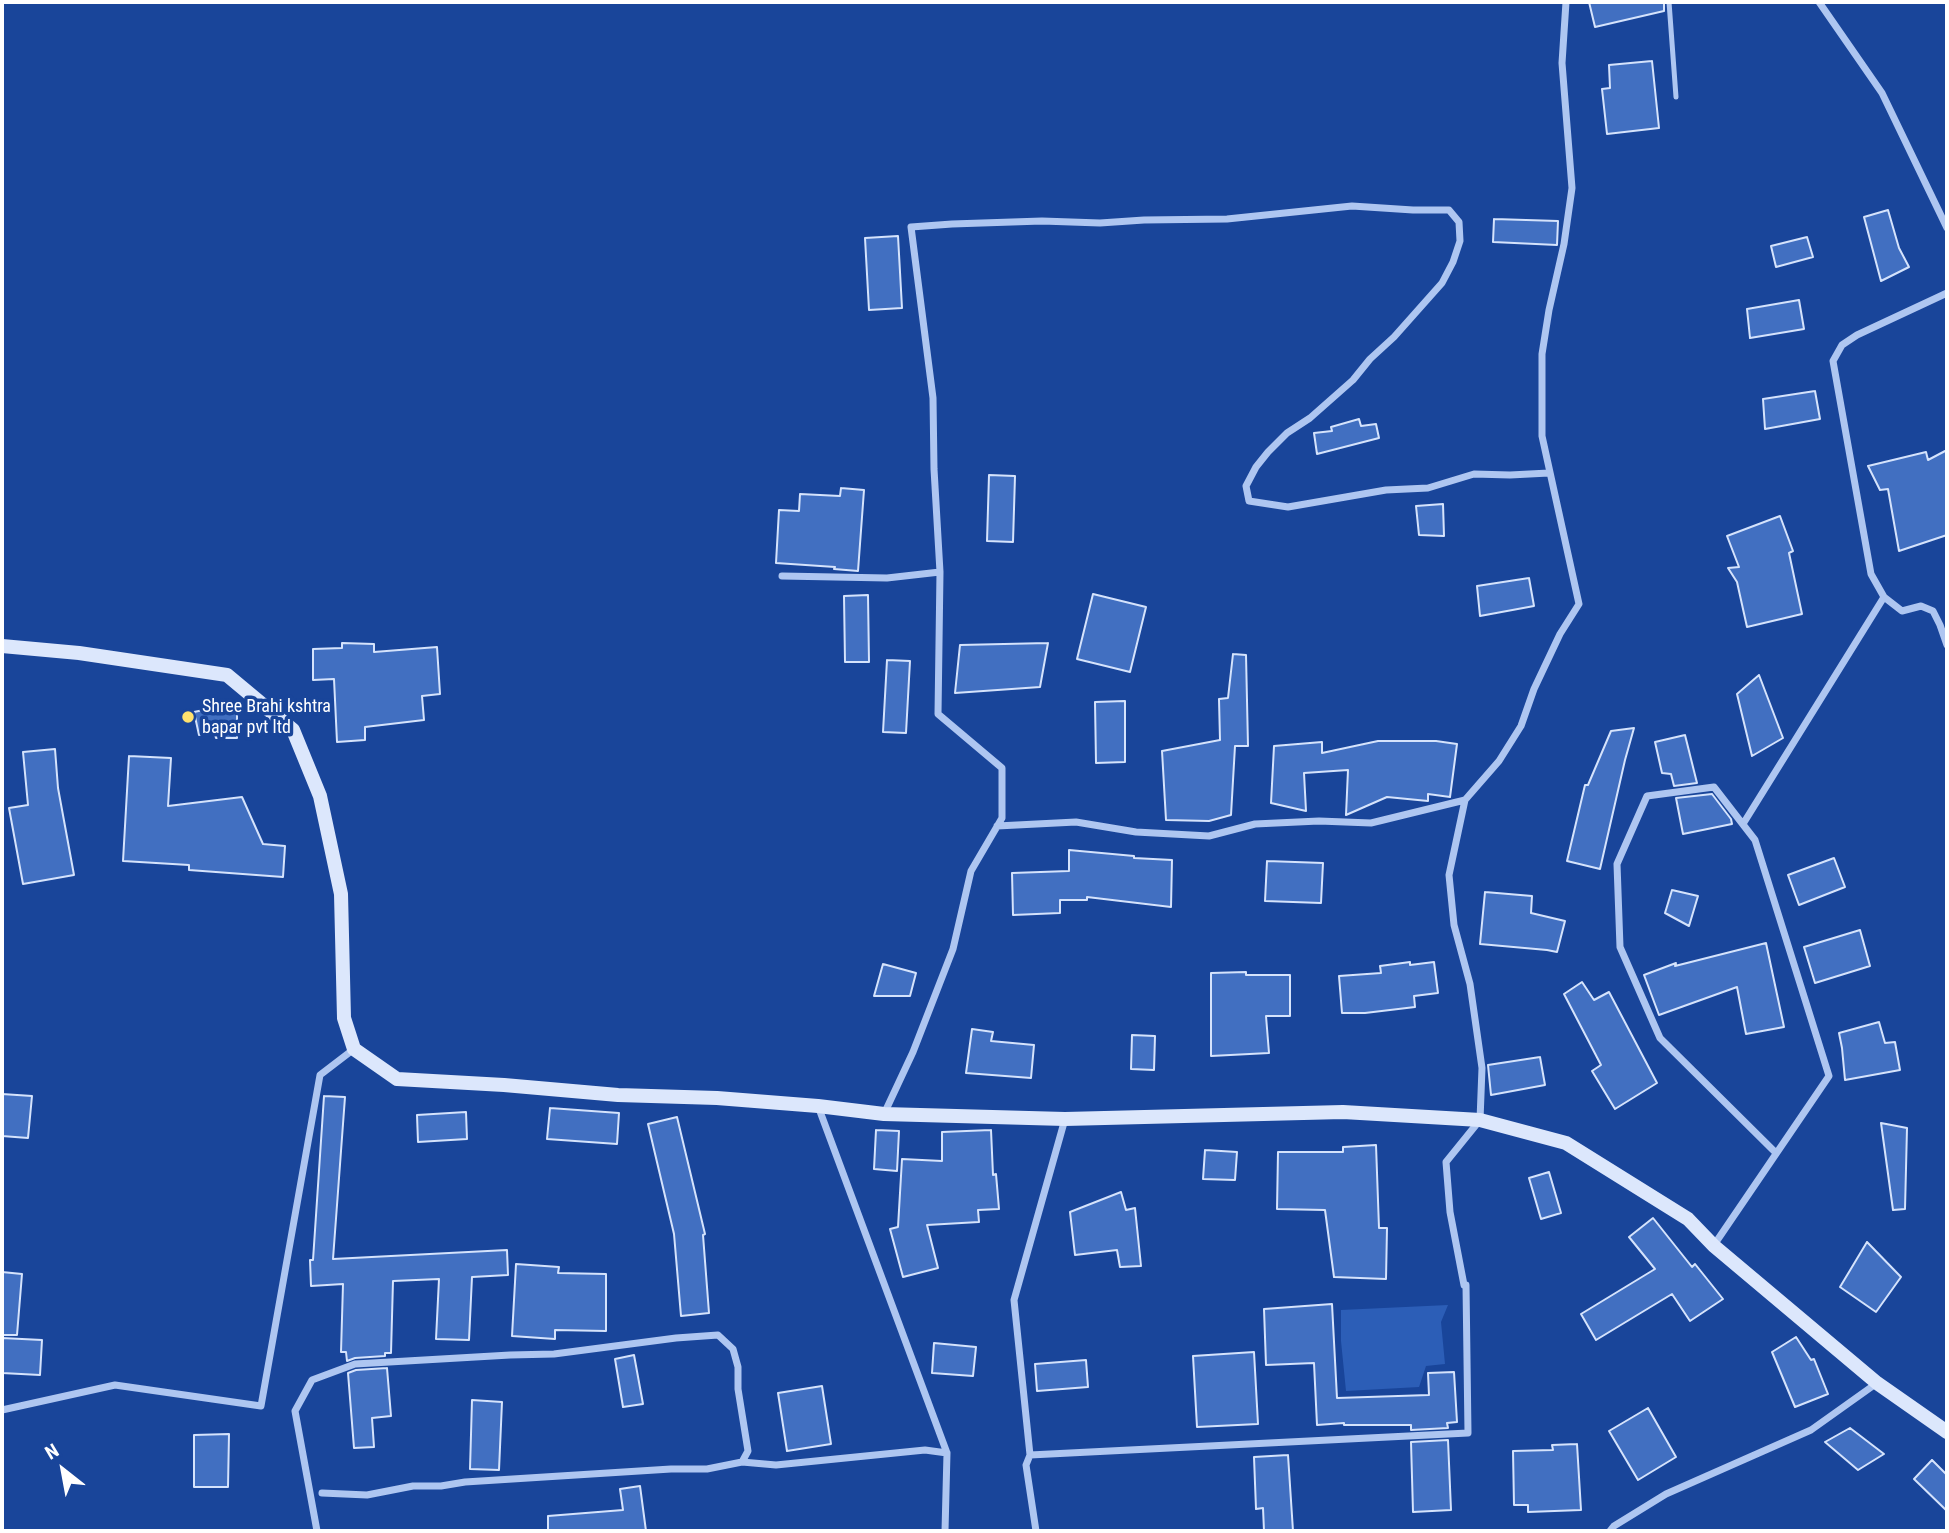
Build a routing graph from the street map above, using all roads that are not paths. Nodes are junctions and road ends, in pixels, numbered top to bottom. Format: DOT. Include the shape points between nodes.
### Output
graph roads {
  1 [pos="1566,2"];
  2 [pos="1669,2"];
  3 [pos="1819,2"];
  4 [pos="1676,97"];
  5 [pos="1947,228"];
  6 [pos="1947,293"];
  7 [pos="1549,473"];
  8 [pos="940,572"];
  9 [pos="782,576"];
  10 [pos="1884,597"];
  11 [pos="1947,645"];
  12 [pos="2,646"];
  13 [pos="1465,800"];
  14 [pos="1743,824"];
  15 [pos="997,826"];
  16 [pos="354,1049"];
  17 [pos="818,1105"];
  18 [pos="884,1114"];
  19 [pos="1065,1119"];
  20 [pos="1480,1120"];
  21 [pos="1776,1153"];
  22 [pos="1714,1246"];
  23 [pos="1877,1383"];
  24 [pos="2,1410"];
  25 [pos="1947,1432"];
  26 [pos="947,1453"];
  27 [pos="1030,1455"];
  28 [pos="742,1462"];
  29 [pos="322,1493"];
  30 [pos="317,1531"];
  31 [pos="946,1531"];
  32 [pos="1036,1531"];
  33 [pos="1610,1531"];
  1 -- 7 [label="street" via="1562,63 1572,188 1542,354 1542,436"];
  2 -- 4 [label="lane"];
  3 -- 5 [label="street" via="1882,93"];
  6 -- 10 [label="street" via="1857,335 1842,345 1833,361 1871,574"];
  7 -- 8 [label="street" via="1474,474 1428,488 1386,490 1288,507 1249,501 1246,486 1268,452 1353,380 1442,283 1460,241 1459,222 1449,210 1352,206 1227,219 911,227 933,398"];
  7 -- 13 [label="street" via="1579,604 1560,634 1521,726 1499,761"];
  8 -- 9 [label="street" via="887,578"];
  8 -- 15 [label="street" via="938,714 1002,768 1002,818"];
  10 -- 11 [label="street" via="1902,611 1921,606 1933,611"];
  10 -- 14 [label="street"];
  12 -- 16 [label="street" via="227,675 293,730 320,796 341,894 344,1018"];
  13 -- 15 [label="street" via="1371,823 1255,824 1209,836 1136,832 1076,822"];
  13 -- 20 [label="street" via="1449,875 1482,1068"];
  14 -- 21 [label="street" via="1755,840 1829,1076"];
  14 -- 21 [label="street" via="1714,787 1647,796 1617,864 1620,947 1660,1038"];
  15 -- 18 [label="street" via="971,872 953,949"];
  16 -- 17 [label="street" via="397,1079"];
  16 -- 24 [label="street" via="320,1075 261,1406 114,1385"];
  17 -- 18 [label="street"];
  17 -- 26 [label="street"];
  18 -- 19 [label="street"];
  19 -- 20 [label="street" via="1343,1112"];
  19 -- 27 [label="street" via="1014,1300"];
  20 -- 22 [label="street" via="1566,1143 1688,1219"];
  20 -- 27 [label="street" via="1446,1163 1450,1212 1466,1285 1468,1433"];
  21 -- 22 [label="street"];
  22 -- 23 [label="street"];
  23 -- 25 [label="street"];
  23 -- 33 [label="street" via="1811,1430 1666,1494"];
  26 -- 28 [label="street" via="914,1450 776,1465"];
  26 -- 31 [label="street"];
  27 -- 32 [label="street" via="1026,1465"];
  28 -- 29 [label="street" via="707,1469 413,1486 367,1495"];
  28 -- 30 [label="street" via="748,1451 738,1367 733,1349 718,1335 554,1354 355,1364 312,1380 296,1411"];
}
